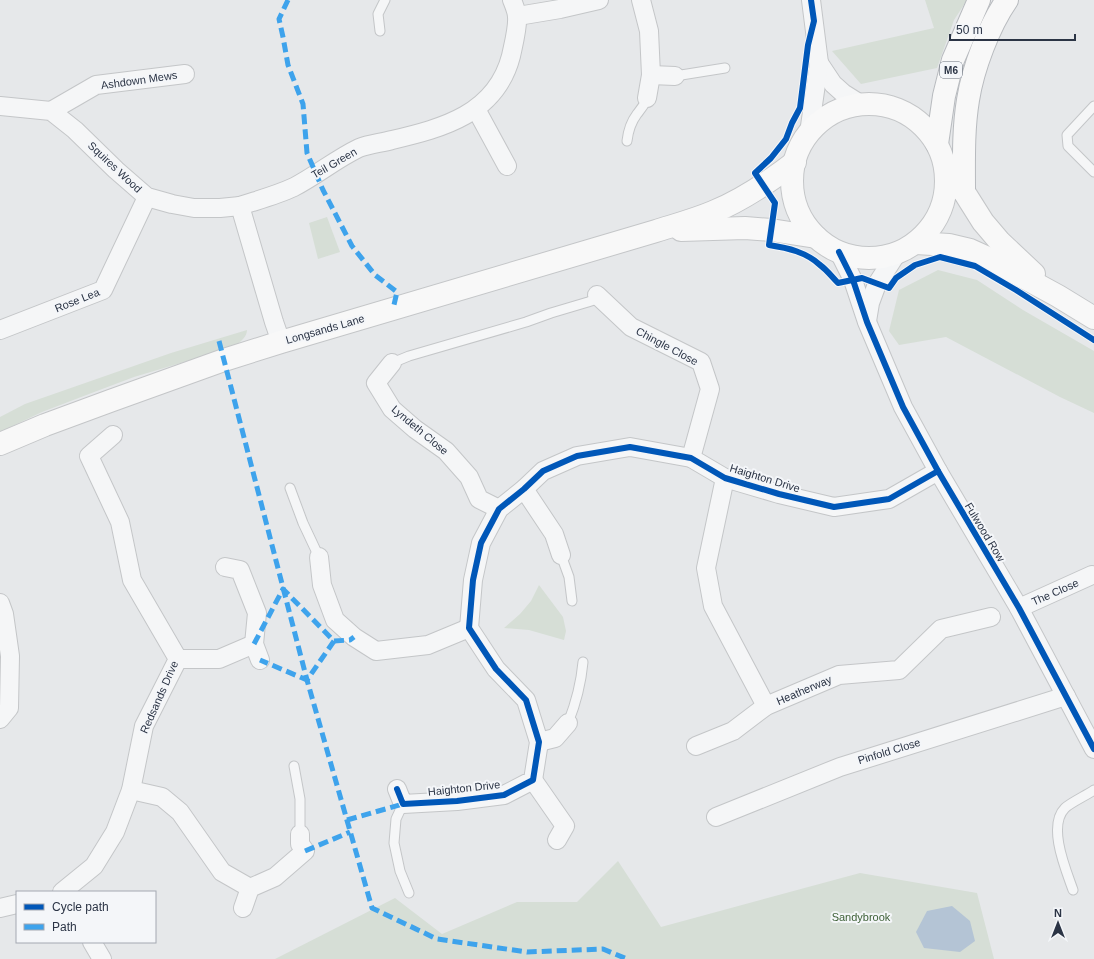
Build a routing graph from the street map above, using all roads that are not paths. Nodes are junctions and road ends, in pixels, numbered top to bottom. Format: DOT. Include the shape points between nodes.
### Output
graph roads {
  1 [pos="385,0"];
  2 [pos="599,0"];
  3 [pos="641,0"];
  4 [pos="810,0"];
  5 [pos="979,0"];
  6 [pos="1007,0"];
  7 [pos="515,8"];
  8 [pos="380,31"];
  9 [pos="819,63"];
  10 [pos="725,68"];
  11 [pos="185,74"];
  12 [pos="650,74"];
  13 [pos="675,76"];
  14 [pos="647,98"];
  15 [pos="862,105"];
  16 [pos="0,106"];
  17 [pos="1094,106"];
  18 [pos="476,109"];
  19 [pos="51,111"];
  20 [pos="810,133"];
  21 [pos="627,141"];
  22 [pos="940,152"];
  23 [pos="795,162"];
  24 [pos="507,166"];
  25 [pos="1094,172"];
  26 [pos="964,192"];
  27 [pos="146,197"];
  28 [pos="240,206"];
  29 [pos="656,231"];
  30 [pos="816,237"];
  31 [pos="916,242"];
  32 [pos="839,252"];
  33 [pos="897,253"];
  34 [pos="598,296"];
  35 [pos="1058,296"];
  36 [pos="1094,318"];
  37 [pos="867,322"];
  38 [pos="0,330"];
  39 [pos="281,342"];
  40 [pos="392,363"];
  41 [pos="113,435"];
  42 [pos="0,444"];
  43 [pos="691,458"];
  44 [pos="938,471"];
  45 [pos="725,478"];
  46 [pos="290,488"];
  47 [pos="524,489"];
  48 [pos="499,509"];
  49 [pos="561,555"];
  50 [pos="319,557"];
  51 [pos="225,567"];
  52 [pos="1092,575"];
  53 [pos="572,601"];
  54 [pos="0,603"];
  55 [pos="1019,608"];
  56 [pos="992,617"];
  57 [pos="469,628"];
  58 [pos="178,659"];
  59 [pos="582,662"];
  60 [pos="1066,696"];
  61 [pos="766,706"];
  62 [pos="0,719"];
  63 [pos="568,723"];
  64 [pos="539,742"];
  65 [pos="696,746"];
  66 [pos="1094,749"];
  67 [pos="294,766"];
  68 [pos="533,780"];
  69 [pos="131,790"];
  70 [pos="1094,790"];
  71 [pos="400,796"];
  72 [pos="716,817"];
  73 [pos="300,834"];
  74 [pos="557,840"];
  75 [pos="250,888"];
  76 [pos="1073,890"];
  77 [pos="63,891"];
  78 [pos="409,892"];
  79 [pos="16,904"];
  80 [pos="0,908"];
  81 [pos="243,908"];
  82 [pos="93,943"];
  83 [pos="102,959"];
  1 -- 8 [label="lane" via="378,14"];
  2 -- 7 [label="street, Teil Green" via="560,9"];
  3 -- 12 [label="street" via="649,31"];
  4 -- 9 [label="street"];
  5 -- 22 [label="main road, M6" via="953,60 944,96"];
  6 -- 26 [label="main road" via="985,41 968,100 964,134"];
  7 -- 18 [label="street, Teil Green" via="514,43 508,68 493,94"];
  9 -- 15 [label="street" via="833,84"];
  9 -- 20 [label="street"];
  10 -- 13 [label="lane"];
  11 -- 19 [label="street, Ashdown Mews" via="96,85"];
  12 -- 13 [label="street"];
  12 -- 14 [label="street"];
  14 -- 21 [label="lane" via="630,128"];
  15 -- 20 [label="main road" via="843,109 824,119"];
  15 -- 22 [label="main road" via="885,106 905,113 923,126"];
  16 -- 19 [label="street"];
  17 -- 25 [label="lane" via="1067,135 1068,146"];
  18 -- 24 [label="street"];
  18 -- 28 [label="street, Teil Green" via="440,127 362,147 294,187"];
  19 -- 27 [label="street, Squires Wood" via="75,130"];
  20 -- 23 [label="main road" via="800,147"];
  22 -- 26 [label="main road"];
  22 -- 31 [label="main road" via="946,183 942,205 935,221"];
  23 -- 29 [label="main road" via="763,186 730,205"];
  23 -- 30 [label="main road" via="792,182 795,202 803,221"];
  26 -- 35 [label="main road" via="983,222 1000,242"];
  27 -- 28 [label="street, Squires Wood" via="194,208"];
  27 -- 38 [label="street, Rose Lea" via="103,290"];
  28 -- 39 [label="street"];
  29 -- 30 [label="main road" via="745,228"];
  29 -- 39 [label="main road, Longsands Lane"];
  30 -- 32 [label="main road"];
  31 -- 33 [label="main road"];
  31 -- 35 [label="main road" via="970,250"];
  32 -- 33 [label="main road" via="858,257 878,258"];
  32 -- 37 [label="street, Fulwood Row" via="853,280"];
  33 -- 37 [label="street" via="878,284 870,303"];
  34 -- 40 [label="lane" via="588,302"];
  34 -- 43 [label="street, Chingle Close" via="631,327 701,362 710,388"];
  35 -- 36 [label="main road"];
  37 -- 44 [label="street, Fulwood Row" via="903,407"];
  39 -- 42 [label="main road, Longsands Lane" via="88,409"];
  40 -- 48 [label="street, Lyndeth Close" via="376,383 392,409 446,451 469,477 479,499"];
  41 -- 58 [label="street, Redsands Drive" via="89,456 120,522 132,580"];
  43 -- 45 [label="street, Haighton Drive"];
  43 -- 47 [label="street, Haighton Drive" via="630,447 577,456 543,471"];
  44 -- 45 [label="street, Haighton Drive" via="889,499 834,507"];
  44 -- 55 [label="street, Fulwood Row"];
  45 -- 61 [label="street, Heatherway" via="706,568 713,606"];
  46 -- 50 [label="lane"];
  47 -- 48 [label="street, Haighton Drive"];
  47 -- 49 [label="street" via="554,534"];
  48 -- 57 [label="street, Haighton Drive" via="481,543 473,580"];
  49 -- 53 [label="lane" via="569,577"];
  50 -- 57 [label="street" via="322,585 335,620 354,637 376,651 428,645"];
  51 -- 58 [label="street" via="240,570 257,613 257,652 219,659"];
  52 -- 55 [label="street, The Close"];
  54 -- 62 [label="street" via="10,656 9,708"];
  55 -- 60 [label="street, Fulwood Row"];
  56 -- 61 [label="street, Heatherway" via="941,629 899,670 839,675"];
  57 -- 64 [label="street" via="496,669 526,700"];
  58 -- 69 [label="street, Redsands Drive" via="144,726"];
  59 -- 63 [label="lane" via="575,705"];
  60 -- 66 [label="street, Fulwood Row"];
  60 -- 72 [label="street, Pinfold Close" via="840,767"];
  61 -- 65 [label="street, Heatherway" via="733,731"];
  63 -- 64 [label="street" via="554,738"];
  64 -- 68 [label="street"];
  67 -- 73 [label="lane" via="300,798"];
  68 -- 71 [label="street, Haighton Drive" via="504,795 457,801"];
  68 -- 74 [label="street" via="565,826"];
  69 -- 75 [label="street" via="162,797 180,812 222,872"];
  69 -- 77 [label="street, Redsands Drive" via="115,832 94,866"];
  70 -- 76 [label="lane" via="1065,808 1058,823 1062,860"];
  71 -- 78 [label="lane" via="394,843 400,870"];
  73 -- 75 [label="street" via="300,844 305,851 275,877"];
  75 -- 81 [label="street"];
  79 -- 80 [label="street"];
  82 -- 83 [label="street"];
}
